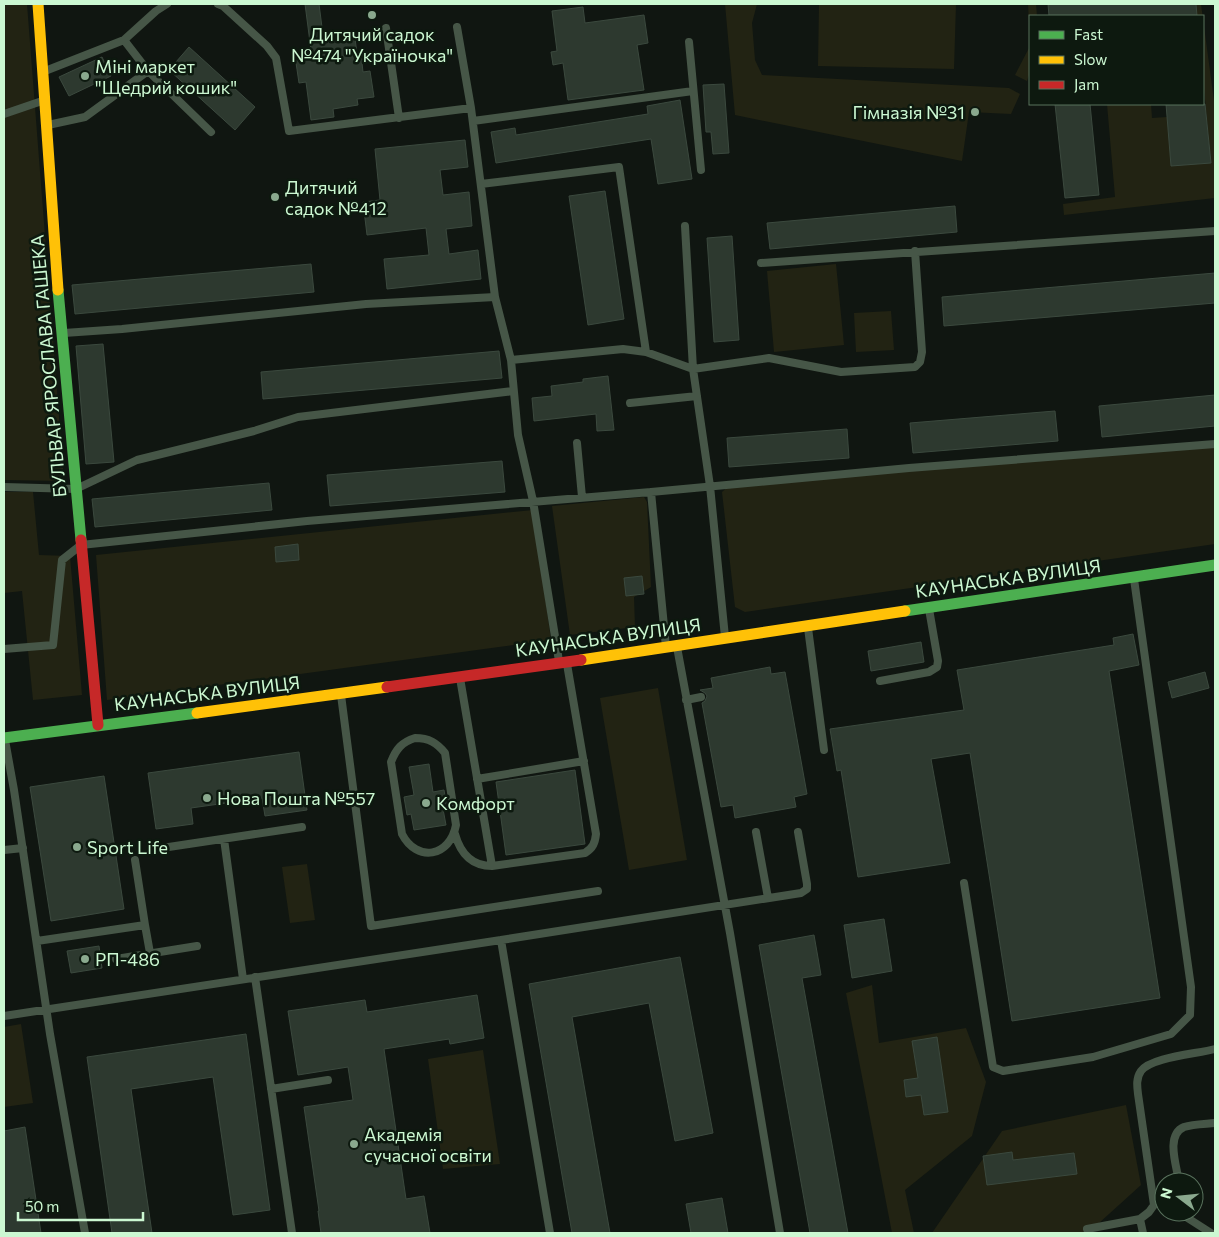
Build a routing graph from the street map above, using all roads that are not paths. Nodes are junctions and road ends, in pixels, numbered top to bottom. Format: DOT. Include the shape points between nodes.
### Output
graph roads {
  1 [pos="38,4"];
  2 [pos="167,4"];
  3 [pos="218,4"];
  4 [pos="457,27"];
  5 [pos="386,28"];
  6 [pos="124,40"];
  7 [pos="688,42"];
  8 [pos="148,71"];
  9 [pos="43,72"];
  10 [pos="693,91"];
  11 [pos="44,100"];
  12 [pos="471,108"];
  13 [pos="4,114"];
  14 [pos="399,118"];
  15 [pos="473,121"];
  16 [pos="46,126"];
  17 [pos="211,132"];
  18 [pos="701,170"];
  19 [pos="481,184"];
  20 [pos="685,226"];
  21 [pos="1215,230"];
  22 [pos="914,251"];
  23 [pos="760,263"];
  24 [pos="495,297"];
  25 [pos="62,333"];
  26 [pos="646,352"];
  27 [pos="512,360"];
  28 [pos="693,369"];
  29 [pos="514,391"];
  30 [pos="697,396"];
  31 [pos="630,403"];
  32 [pos="577,443"];
  33 [pos="1215,444"];
  34 [pos="4,486"];
  35 [pos="710,486"];
  36 [pos="76,489"];
  37 [pos="651,492"];
  38 [pos="582,497"];
  39 [pos="533,501"];
  40 [pos="81,545"];
  41 [pos="1215,565"];
  42 [pos="1133,577"];
  43 [pos="929,607"];
  44 [pos="808,626"];
  45 [pos="725,639"];
  46 [pos="671,646"];
  47 [pos="4,649"];
  48 [pos="563,661"];
  49 [pos="460,676"];
  50 [pos="880,681"];
  51 [pos="341,694"];
  52 [pos="701,697"];
  53 [pos="686,700"];
  54 [pos="98,725"];
  55 [pos="4,738"];
  56 [pos="824,750"];
  57 [pos="584,761"];
  58 [pos="477,779"];
  59 [pos="302,827"];
  60 [pos="756,832"];
  61 [pos="798,832"];
  62 [pos="455,834"];
  63 [pos="224,839"];
  64 [pos="23,848"];
  65 [pos="162,848"];
  66 [pos="4,850"];
  67 [pos="135,860"];
  68 [pos="492,866"];
  69 [pos="964,883"];
  70 [pos="598,891"];
  71 [pos="768,898"];
  72 [pos="725,905"];
  73 [pos="145,925"];
  74 [pos="501,940"];
  75 [pos="37,941"];
  76 [pos="197,946"];
  77 [pos="150,953"];
  78 [pos="116,959"];
  79 [pos="255,977"];
  80 [pos="243,978"];
  81 [pos="46,1009"];
  82 [pos="4,1016"];
  83 [pos="1215,1049"];
  84 [pos="328,1080"];
  85 [pos="272,1089"];
  86 [pos="1215,1123"];
  87 [pos="1177,1172"];
  88 [pos="1140,1219"];
  89 [pos="1194,1222"];
  90 [pos="1087,1229"];
  91 [pos="84,1233"];
  92 [pos="292,1233"];
  93 [pos="550,1233"];
  94 [pos="780,1233"];
  95 [pos="1143,1233"];
  96 [pos="1211,1233"];
  1 -- 9 [label="street, БУЛЬВАР ЯРОСЛАВА ГАШЕКА"];
  2 -- 6 [label="lane"];
  3 -- 14 [label="lane" via="267,46 276,58 289,131"];
  4 -- 12 [label="lane"];
  5 -- 14 [label="lane"];
  6 -- 8 [label="lane"];
  6 -- 9 [label="lane"];
  7 -- 10 [label="lane"];
  8 -- 16 [label="lane" via="85,117"];
  8 -- 17 [label="lane"];
  9 -- 11 [label="street, БУЛЬВАР ЯРОСЛАВА ГАШЕКА"];
  10 -- 15 [label="lane"];
  10 -- 18 [label="lane"];
  11 -- 13 [label="lane"];
  11 -- 16 [label="street, БУЛЬВАР ЯРОСЛАВА ГАШЕКА"];
  12 -- 14 [label="lane"];
  12 -- 15 [label="lane"];
  15 -- 19 [label="lane"];
  16 -- 25 [label="street, БУЛЬВАР ЯРОСЛАВА ГАШЕКА"];
  19 -- 24 [label="lane"];
  19 -- 26 [label="lane" via="619,167"];
  20 -- 28 [label="lane"];
  21 -- 22 [label="lane"];
  22 -- 23 [label="lane"];
  22 -- 28 [label="lane" via="922,352 915,368 841,372 769,358"];
  24 -- 25 [label="lane" via="366,304"];
  24 -- 27 [label="lane"];
  25 -- 36 [label="street, БУЛЬВАР ЯРОСЛАВА ГАШЕКА"];
  26 -- 27 [label="lane" via="624,349"];
  26 -- 28 [label="lane"];
  27 -- 29 [label="lane"];
  28 -- 30 [label="lane"];
  29 -- 36 [label="lane" via="298,417 137,460"];
  29 -- 39 [label="lane" via="518,435"];
  30 -- 31 [label="lane"];
  30 -- 35 [label="lane"];
  32 -- 38 [label="lane"];
  33 -- 35 [label="lane"];
  34 -- 36 [label="lane"];
  35 -- 37 [label="lane"];
  35 -- 45 [label="lane"];
  36 -- 40 [label="street, БУЛЬВАР ЯРОСЛАВА ГАШЕКА"];
  37 -- 38 [label="lane"];
  37 -- 46 [label="lane"];
  38 -- 39 [label="lane"];
  39 -- 40 [label="lane"];
  39 -- 48 [label="lane"];
  40 -- 47 [label="lane" via="62,560 53,645"];
  40 -- 54 [label="street, БУЛЬВАР ЯРОСЛАВА ГАШЕКА"];
  41 -- 42 [label="street, КАУНАСЬКА ВУЛИЦЯ"];
  42 -- 43 [label="street, КАУНАСЬКА ВУЛИЦЯ"];
  42 -- 69 [label="lane" via="1191,986 1190,1014 1171,1034 1093,1056 1003,1071 993,1067"];
  43 -- 44 [label="street, КАУНАСЬКА ВУЛИЦЯ"];
  43 -- 50 [label="lane" via="938,667 929,672"];
  44 -- 45 [label="street, КАУНАСЬКА ВУЛИЦЯ"];
  44 -- 56 [label="lane"];
  45 -- 46 [label="street, КАУНАСЬКА ВУЛИЦЯ"];
  46 -- 48 [label="street, КАУНАСЬКА ВУЛИЦЯ"];
  46 -- 53 [label="lane"];
  48 -- 49 [label="street, КАУНАСЬКА ВУЛИЦЯ"];
  48 -- 57 [label="lane"];
  49 -- 51 [label="street, КАУНАСЬКА ВУЛИЦЯ"];
  49 -- 58 [label="lane"];
  51 -- 54 [label="street, КАУНАСЬКА ВУЛИЦЯ"];
  51 -- 70 [label="lane" via="371,926"];
  52 -- 53 [label="lane"];
  53 -- 72 [label="lane"];
  54 -- 55 [label="street, КАУНАСЬКА ВУЛИЦЯ"];
  55 -- 64 [label="lane"];
  57 -- 58 [label="lane"];
  57 -- 68 [label="lane" via="596,834 591,849 579,854"];
  58 -- 68 [label="lane"];
  59 -- 63 [label="lane"];
  60 -- 71 [label="lane"];
  61 -- 71 [label="lane" via="807,889 801,893"];
  62 -- 62 [label="lane" via="445,847 429,853 412,848 406,842 391,762 399,746 407,741 424,738 440,746 445,754"];
  62 -- 68 [label="lane" via="465,856 480,865"];
  63 -- 65 [label="lane"];
  63 -- 80 [label="lane"];
  64 -- 66 [label="lane"];
  64 -- 75 [label="lane"];
  67 -- 73 [label="lane"];
  71 -- 72 [label="lane"];
  72 -- 74 [label="lane"];
  72 -- 94 [label="lane"];
  73 -- 75 [label="lane"];
  73 -- 77 [label="lane"];
  74 -- 79 [label="lane"];
  74 -- 93 [label="lane"];
  75 -- 81 [label="lane"];
  76 -- 77 [label="lane"];
  77 -- 78 [label="lane"];
  79 -- 80 [label="lane"];
  79 -- 85 [label="lane"];
  80 -- 81 [label="lane"];
  81 -- 82 [label="lane"];
  81 -- 91 [label="lane"];
  83 -- 88 [label="lane" via="1157,1060 1140,1072 1138,1094 1154,1205"];
  84 -- 85 [label="lane"];
  85 -- 92 [label="lane"];
  86 -- 87 [label="lane" via="1184,1127 1178,1131 1173,1145"];
  88 -- 90 [label="lane"];
  88 -- 95 [label="lane"];
  89 -- 96 [label="lane"];
}
